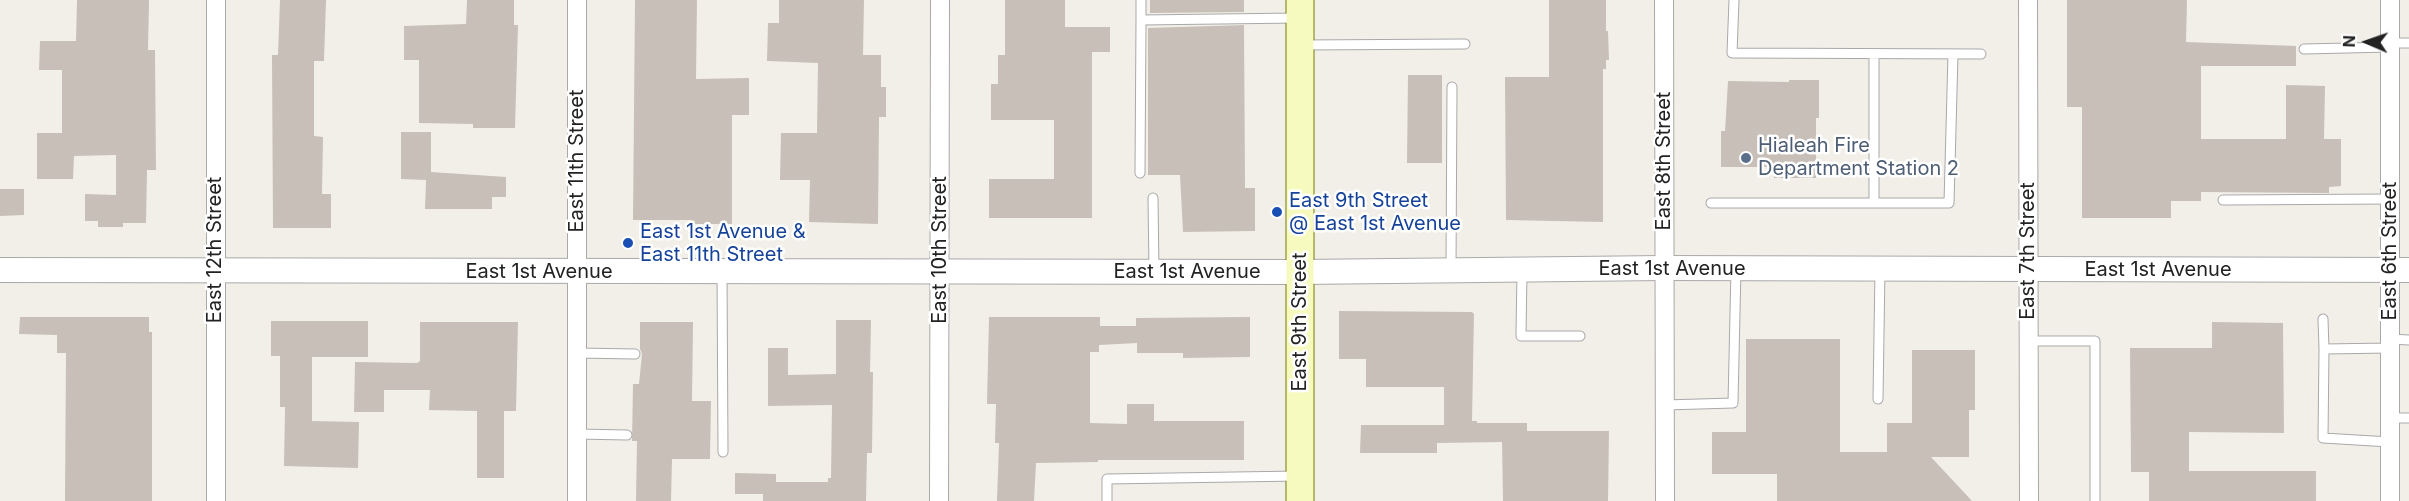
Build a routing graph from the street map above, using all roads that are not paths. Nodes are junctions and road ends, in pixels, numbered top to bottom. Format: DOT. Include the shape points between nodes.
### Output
graph roads {
  1 [pos="216,0"];
  2 [pos="577,0"];
  3 [pos="940,0"];
  4 [pos="1141,0"];
  5 [pos="1664,0"];
  6 [pos="1734,0"];
  7 [pos="2028,0"];
  8 [pos="2390,0"];
  9 [pos="1300,9"];
  10 [pos="1141,20"];
  11 [pos="2409,43"];
  12 [pos="1465,44"];
  13 [pos="1300,45"];
  14 [pos="2390,45"];
  15 [pos="2304,49"];
  16 [pos="1874,54"];
  17 [pos="1953,54"];
  18 [pos="1981,54"];
  19 [pos="1452,87"];
  20 [pos="1140,173"];
  21 [pos="1153,198"];
  22 [pos="2390,199"];
  23 [pos="2223,200"];
  24 [pos="1711,203"];
  25 [pos="1874,203"];
  26 [pos="1664,268"];
  27 [pos="1736,268"];
  28 [pos="1880,269"];
  29 [pos="0,270"];
  30 [pos="1451,270"];
  31 [pos="1522,270"];
  32 [pos="2028,270"];
  33 [pos="2399,270"];
  34 [pos="215,271"];
  35 [pos="722,271"];
  36 [pos="939,271"];
  37 [pos="577,272"];
  38 [pos="1155,272"];
  39 [pos="1300,272"];
  40 [pos="2323,319"];
  41 [pos="1580,336"];
  42 [pos="2409,339"];
  43 [pos="2029,341"];
  44 [pos="2390,344"];
  45 [pos="2324,349"];
  46 [pos="577,353"];
  47 [pos="635,354"];
  48 [pos="1878,399"];
  49 [pos="1665,405"];
  50 [pos="2390,418"];
  51 [pos="2409,418"];
  52 [pos="577,434"];
  53 [pos="627,435"];
  54 [pos="2390,442"];
  55 [pos="723,452"];
  56 [pos="1300,488"];
  57 [pos="216,501"];
  58 [pos="577,501"];
  59 [pos="939,501"];
  60 [pos="1107,501"];
  61 [pos="1665,501"];
  62 [pos="2029,501"];
  63 [pos="2095,501"];
  64 [pos="2390,501"];
  1 -- 34 [label="street, East 12th Street"];
  2 -- 37 [label="street, East 11th Street"];
  3 -- 36 [label="street, East 10th Street"];
  4 -- 10 [label="lane"];
  5 -- 26 [label="street, East 8th Street"];
  6 -- 16 [label="lane" via="1732,53"];
  7 -- 32 [label="street, East 7th Street"];
  8 -- 14 [label="street, East 6th Street"];
  9 -- 10 [label="lane"];
  9 -- 13 [label="main road, East 9th Street"];
  10 -- 20 [label="lane"];
  11 -- 14 [label="lane"];
  12 -- 13 [label="lane"];
  13 -- 39 [label="main road, East 9th Street"];
  14 -- 15 [label="lane"];
  14 -- 22 [label="street, East 6th Street"];
  16 -- 17 [label="lane"];
  16 -- 25 [label="lane"];
  17 -- 18 [label="lane"];
  17 -- 25 [label="lane" via="1949,203"];
  19 -- 30 [label="lane"];
  21 -- 38 [label="lane"];
  22 -- 23 [label="lane"];
  22 -- 33 [label="street, East 6th Street"];
  24 -- 25 [label="lane"];
  26 -- 27 [label="street, East 1st Avenue"];
  26 -- 31 [label="street, East 1st Avenue"];
  26 -- 49 [label="street, East 8th Street"];
  27 -- 28 [label="street, East 1st Avenue"];
  27 -- 49 [label="lane" via="1733,403"];
  28 -- 32 [label="street, East 1st Avenue"];
  28 -- 48 [label="lane"];
  29 -- 34 [label="street, East 1st Avenue"];
  30 -- 31 [label="street, East 1st Avenue"];
  30 -- 39 [label="street, East 1st Avenue"];
  31 -- 41 [label="lane" via="1521,336"];
  32 -- 33 [label="street, East 1st Avenue"];
  32 -- 43 [label="street, East 7th Street"];
  33 -- 44 [label="street, East 6th Street"];
  34 -- 37 [label="street, East 1st Avenue"];
  34 -- 57 [label="street, East 12th Street"];
  35 -- 36 [label="street, East 1st Avenue"];
  35 -- 37 [label="street, East 1st Avenue"];
  35 -- 55 [label="lane"];
  36 -- 38 [label="street, East 1st Avenue"];
  36 -- 59 [label="street, East 10th Street"];
  37 -- 46 [label="street, East 11th Street"];
  38 -- 39 [label="street, East 1st Avenue"];
  39 -- 56 [label="main road, East 9th Street"];
  40 -- 45 [label="lane"];
  42 -- 44 [label="lane"];
  43 -- 62 [label="street, East 7th Street"];
  43 -- 63 [label="lane" via="2095,341"];
  44 -- 45 [label="lane"];
  44 -- 50 [label="street, East 6th Street"];
  45 -- 54 [label="lane" via="2323,438"];
  46 -- 47 [label="lane"];
  46 -- 52 [label="street, East 11th Street"];
  49 -- 61 [label="street, East 8th Street"];
  50 -- 51 [label="lane"];
  50 -- 54 [label="street, East 6th Street"];
  52 -- 53 [label="lane"];
  52 -- 58 [label="street, East 11th Street"];
  54 -- 64 [label="street, East 6th Street"];
  56 -- 60 [label="lane" via="1107,479"];
}
